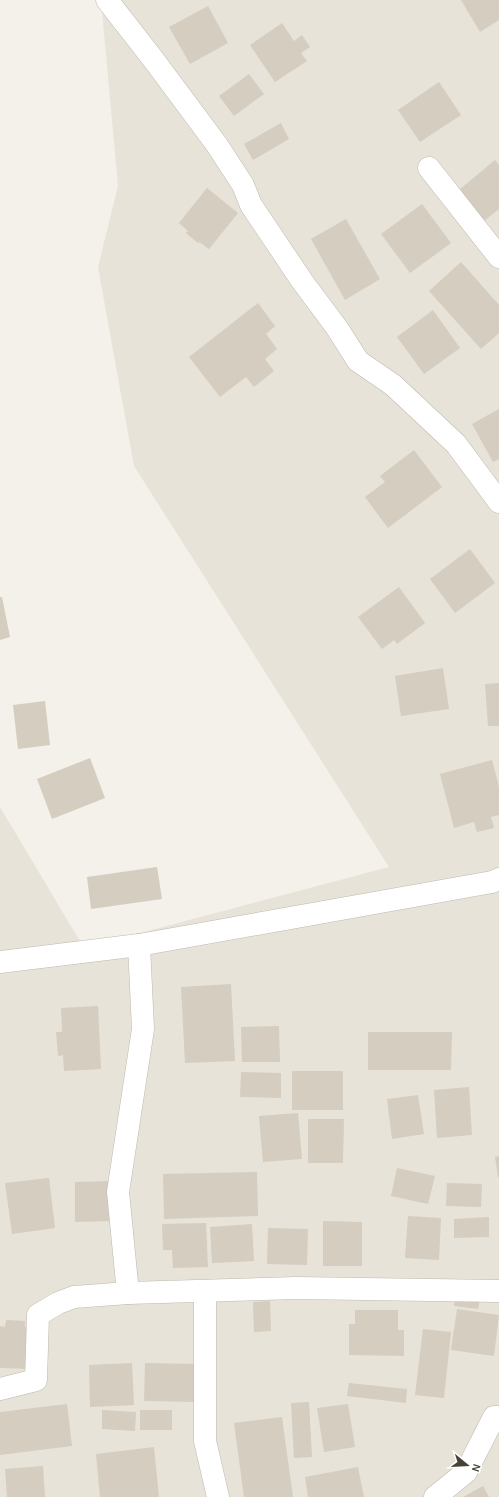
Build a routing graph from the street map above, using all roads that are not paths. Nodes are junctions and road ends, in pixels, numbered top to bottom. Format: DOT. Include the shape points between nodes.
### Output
graph roads {
  1 [pos="107,0"];
  2 [pos="429,168"];
  3 [pos="499,257"];
  4 [pos="499,502"];
  5 [pos="499,879"];
  6 [pos="139,945"];
  7 [pos="0,962"];
  8 [pos="205,1291"];
  9 [pos="499,1291"];
  10 [pos="128,1293"];
  11 [pos="0,1389"];
  12 [pos="499,1417"];
  13 [pos="218,1497"];
  14 [pos="435,1497"];
  1 -- 4 [label="street" via="217,145 243,185 251,205 358,361 393,385 456,444"];
  2 -- 3 [label="street"];
  5 -- 6 [label="street"];
  6 -- 7 [label="street"];
  6 -- 10 [label="street" via="142,1029 118,1192"];
  8 -- 9 [label="street" via="296,1288"];
  8 -- 10 [label="street"];
  8 -- 13 [label="street" via="205,1441"];
  10 -- 11 [label="street" via="74,1297 38,1315 36,1380"];
  12 -- 14 [label="street" via="494,1418 466,1472"];
}
